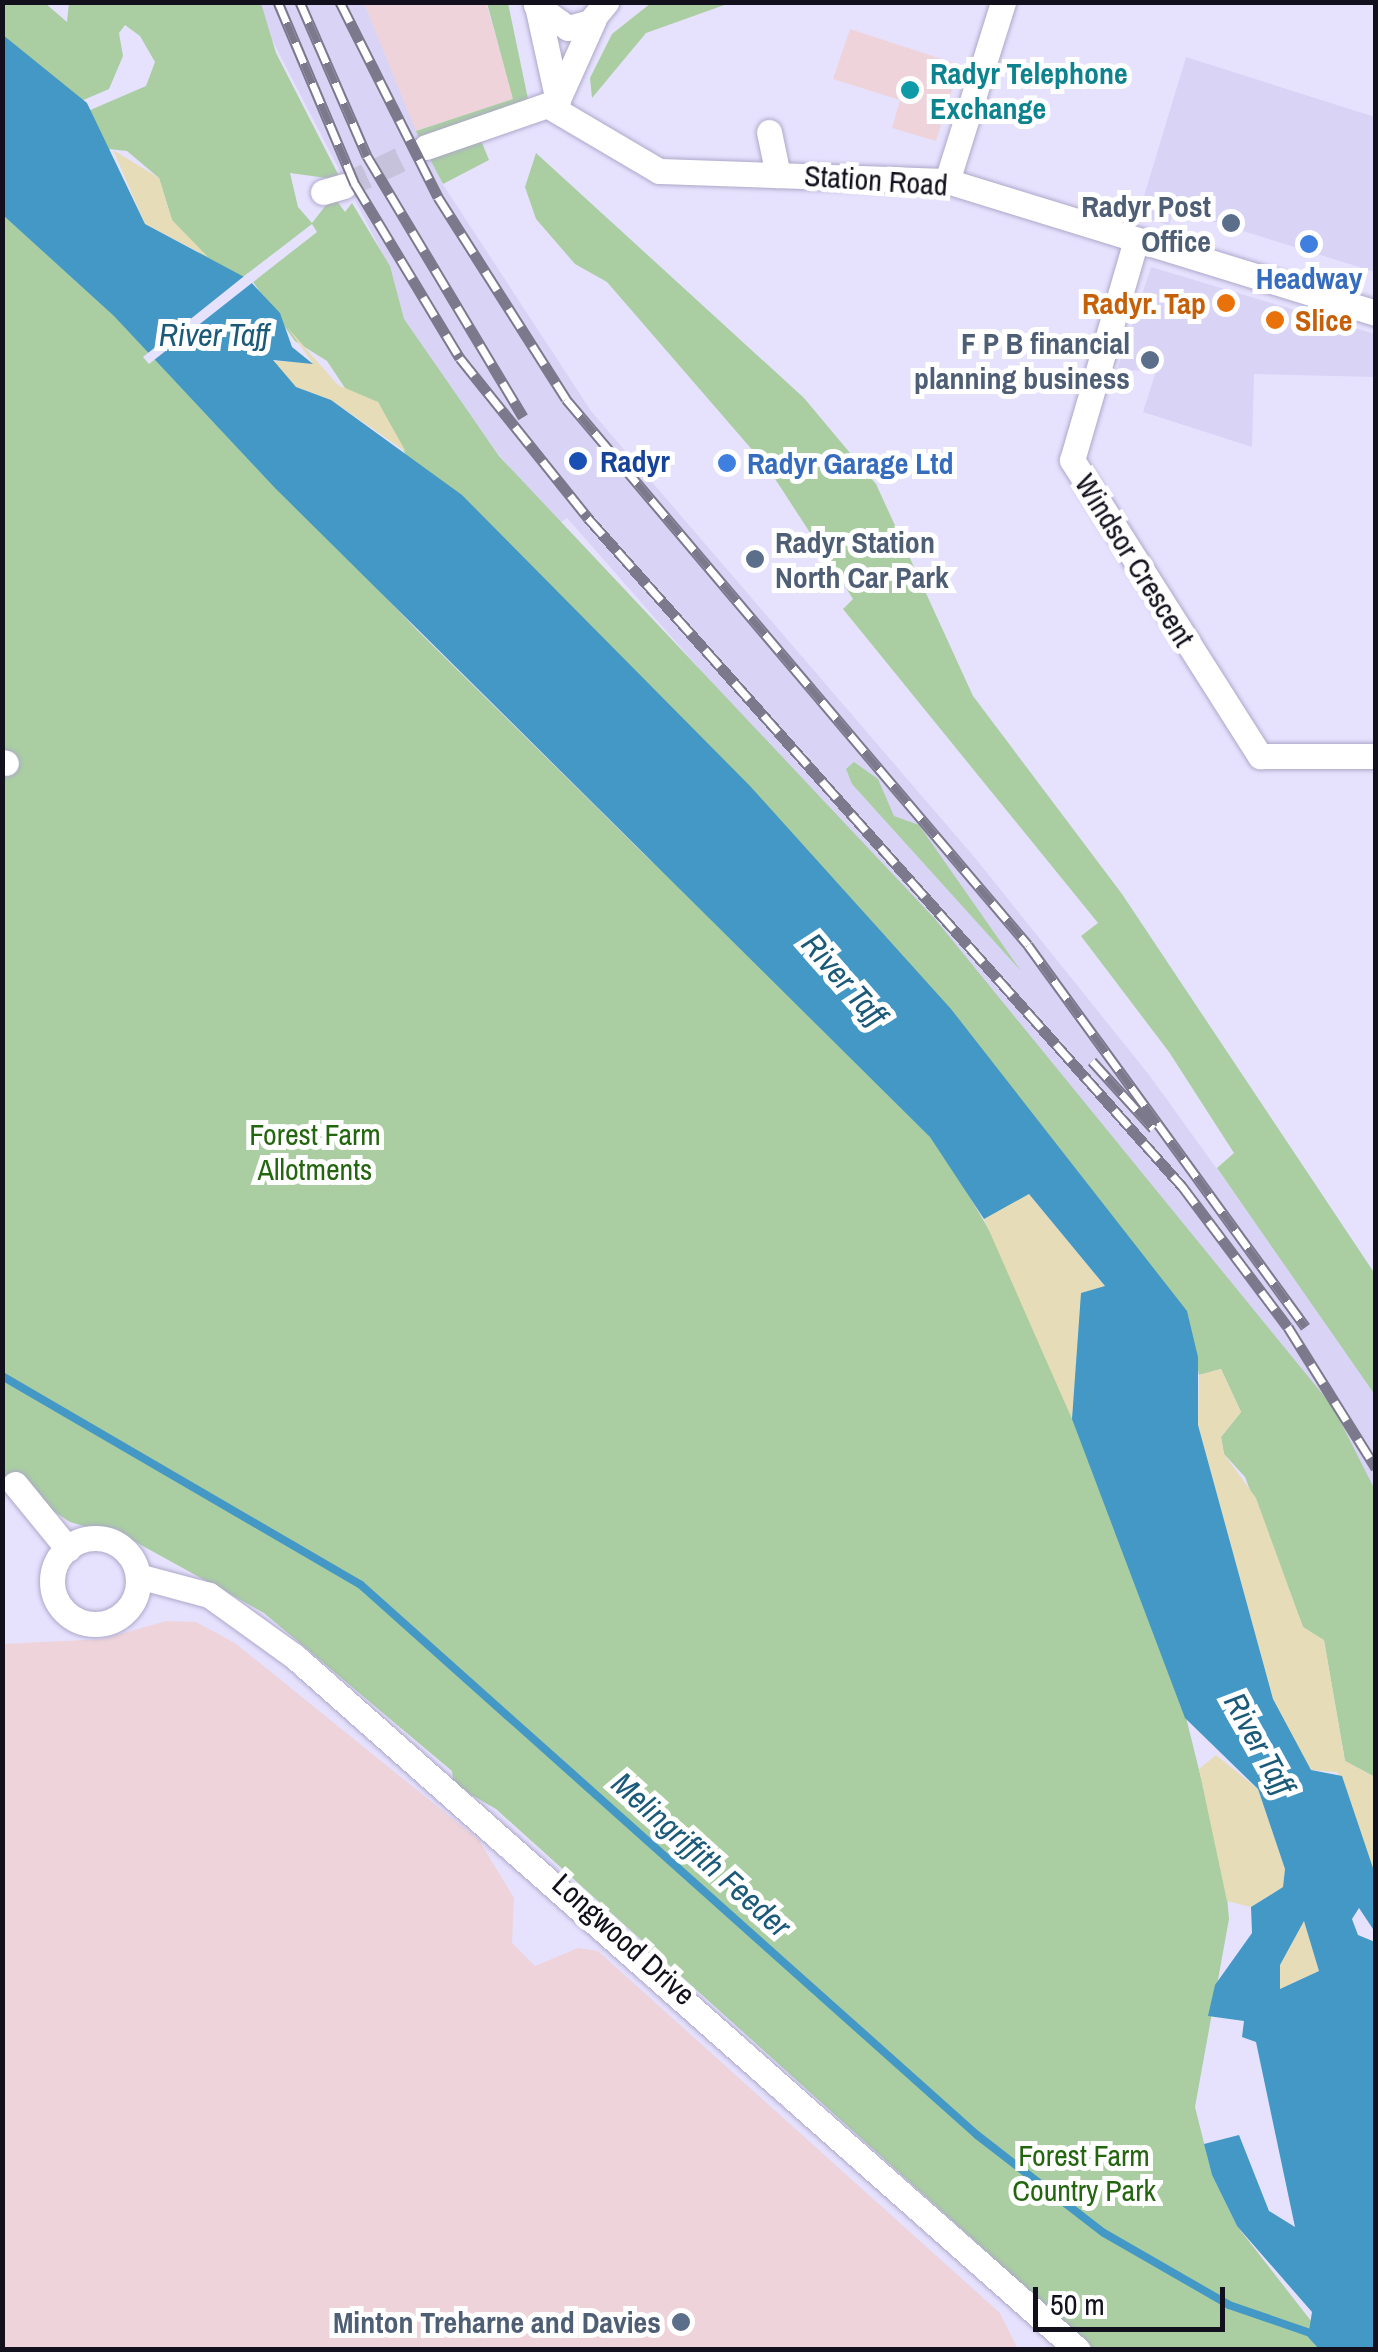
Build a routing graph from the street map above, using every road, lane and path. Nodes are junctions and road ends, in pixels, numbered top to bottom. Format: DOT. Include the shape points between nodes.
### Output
graph roads {
  1 [pos="621,2"];
  2 [pos="1002,2"];
  3 [pos="536,6"];
  4 [pos="599,13"];
  5 [pos="556,104"];
  6 [pos="769,132"];
  7 [pos="426,148"];
  8 [pos="778,175"];
  9 [pos="948,181"];
  10 [pos="1136,240"];
  11 [pos="1376,312"];
  12 [pos="1376,756"];
  13 [pos="16,1484"];
  14 [pos="68,1549"];
  15 [pos="138,1576"];
  16 [pos="1078,2350"];
  1 -- 4 [label="street"];
  2 -- 9 [label="street"];
  3 -- 4 [label="street" via="568,28"];
  3 -- 5 [label="street"];
  4 -- 5 [label="street"];
  5 -- 7 [label="street"];
  5 -- 8 [label="street, Station Road" via="659,171"];
  6 -- 8 [label="street, Station Road"];
  8 -- 9 [label="street, Station Road"];
  9 -- 10 [label="street, Station Road"];
  10 -- 11 [label="street, Station Road"];
  10 -- 12 [label="street, Windsor Crescent" via="1072,460 1260,756"];
  13 -- 14 [label="street"];
  14 -- 15 [label="street" via="79,1540 113,1541"];
  14 -- 15 [label="street" via="52,1586 78,1620 120,1616"];
  15 -- 16 [label="street, Longwood Drive" via="208,1594 294,1656"];
}
